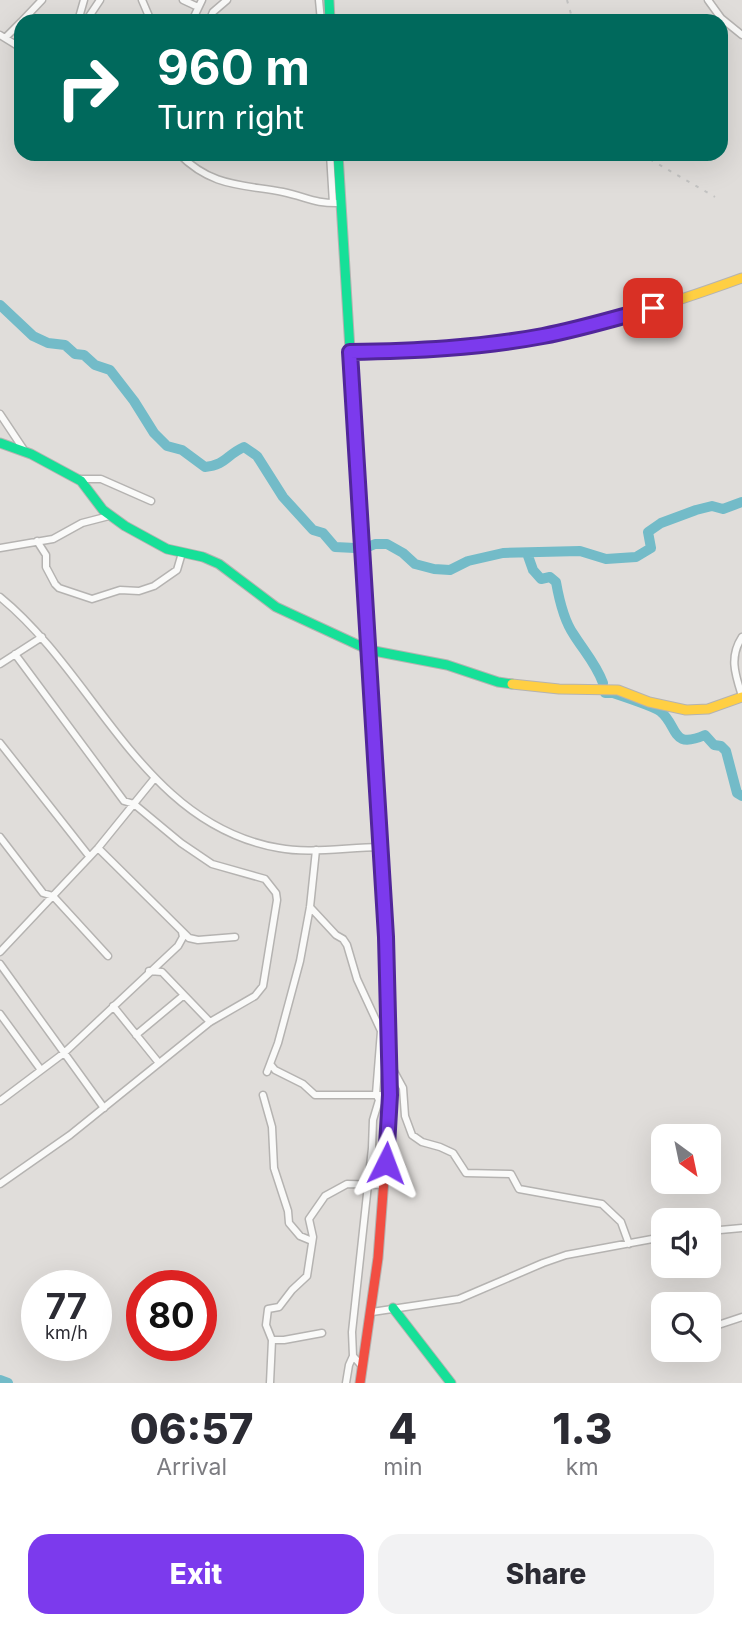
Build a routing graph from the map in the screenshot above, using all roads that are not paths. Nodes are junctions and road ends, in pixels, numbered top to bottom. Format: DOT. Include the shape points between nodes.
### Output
graph roads {
  1 [pos="42,0"];
  2 [pos="183,0"];
  3 [pos="202,0"];
  4 [pos="227,0"];
  5 [pos="198,7"];
  6 [pos="28,14"];
  7 [pos="195,14"];
  8 [pos="212,14"];
  9 [pos="728,24"];
  10 [pos="742,35"];
  11 [pos="187,161"];
  12 [pos="331,161"];
  13 [pos="338,161"];
  14 [pos="337,203"];
  15 [pos="742,278"];
  16 [pos="350,352"];
  17 [pos="0,414"];
  18 [pos="0,443"];
  19 [pos="24,451"];
  20 [pos="76,478"];
  21 [pos="151,501"];
  22 [pos="109,516"];
  23 [pos="37,541"];
  24 [pos="0,548"];
  25 [pos="182,553"];
  26 [pos="0,597"];
  27 [pos="42,637"];
  28 [pos="742,637"];
  29 [pos="369,650"];
  30 [pos="15,654"];
  31 [pos="0,664"];
  32 [pos="742,696"];
  33 [pos="0,743"];
  34 [pos="154,779"];
  35 [pos="134,804"];
  36 [pos="0,837"];
  37 [pos="380,847"];
  38 [pos="98,848"];
  39 [pos="316,849"];
  40 [pos="89,856"];
  41 [pos="53,896"];
  42 [pos="310,907"];
  43 [pos="182,932"];
  44 [pos="235,937"];
  45 [pos="196,940"];
  46 [pos="178,946"];
  47 [pos="0,952"];
  48 [pos="108,956"];
  49 [pos="165,956"];
  50 [pos="0,964"];
  51 [pos="149,971"];
  52 [pos="162,972"];
  53 [pos="184,995"];
  54 [pos="113,1006"];
  55 [pos="0,1014"];
  56 [pos="210,1021"];
  57 [pos="381,1031"];
  58 [pos="136,1035"];
  59 [pos="388,1048"];
  60 [pos="64,1053"];
  61 [pos="388,1061"];
  62 [pos="159,1063"];
  63 [pos="41,1070"];
  64 [pos="376,1094"];
  65 [pos="263,1095"];
  66 [pos="390,1095"];
  67 [pos="0,1101"];
  68 [pos="104,1108"];
  69 [pos="366,1183"];
  70 [pos="0,1184"];
  71 [pos="385,1185"];
  72 [pos="742,1228"];
  73 [pos="721,1230"];
  74 [pos="651,1239"];
  75 [pos="312,1241"];
  76 [pos="629,1244"];
  77 [pos="393,1308"];
  78 [pos="372,1312"];
  79 [pos="742,1317"];
  80 [pos="721,1324"];
  81 [pos="322,1333"];
  82 [pos="272,1340"];
  83 [pos="353,1356"];
  84 [pos="363,1365"];
  85 [pos="361,1382"];
  86 [pos="270,1383"];
  87 [pos="346,1383"];
  88 [pos="451,1383"];
  1 -- 6 [label="street"];
  2 -- 5 [label="street"];
  3 -- 5 [label="street"];
  4 -- 8 [label="street"];
  5 -- 7 [label="street"];
  9 -- 10 [label="street"];
  11 -- 14 [label="street" via="226,184"];
  12 -- 14 [label="street"];
  13 -- 14 [label="main road"];
  14 -- 16 [label="main road"];
  15 -- 16 [label="main road" via="642,311 544,336 454,348"];
  16 -- 29 [label="main road"];
  17 -- 19 [label="street"];
  18 -- 19 [label="main road"];
  19 -- 20 [label="main road"];
  20 -- 21 [label="street" via="101,479"];
  20 -- 22 [label="main road"];
  22 -- 23 [label="street"];
  22 -- 25 [label="main road"];
  23 -- 24 [label="street"];
  23 -- 25 [label="street" via="55,584 92,599 154,586 177,570"];
  25 -- 29 [label="main road" via="219,564 276,607"];
  26 -- 27 [label="street"];
  27 -- 30 [label="street"];
  27 -- 34 [label="street"];
  28 -- 32 [label="street" via="733,660"];
  29 -- 32 [label="main road" via="447,665 498,682 618,690 687,710 708,709"];
  29 -- 37 [label="main road"];
  30 -- 31 [label="street"];
  30 -- 35 [label="street" via="124,801"];
  33 -- 40 [label="street"];
  34 -- 35 [label="street"];
  34 -- 39 [label="street" via="216,827 237,837 279,848"];
  35 -- 38 [label="street"];
  35 -- 56 [label="street" via="199,857 265,879 276,893 262,986 255,996"];
  36 -- 41 [label="street" via="43,893"];
  37 -- 39 [label="street"];
  37 -- 59 [label="main road"];
  38 -- 40 [label="street"];
  38 -- 43 [label="street"];
  39 -- 42 [label="street"];
  40 -- 41 [label="street"];
  41 -- 47 [label="street"];
  41 -- 48 [label="street"];
  42 -- 57 [label="street" via="347,945"];
  42 -- 64 [label="street" via="300,961 269,1069 303,1084 315,1095"];
  43 -- 45 [label="street"];
  43 -- 46 [label="street"];
  44 -- 45 [label="street"];
  45 -- 46 [label="street"];
  46 -- 49 [label="street"];
  49 -- 51 [label="street"];
  49 -- 52 [label="street"];
  50 -- 60 [label="street"];
  51 -- 52 [label="street"];
  51 -- 54 [label="street"];
  52 -- 53 [label="street"];
  53 -- 56 [label="street"];
  53 -- 58 [label="street"];
  54 -- 58 [label="street"];
  54 -- 60 [label="street"];
  55 -- 63 [label="street"];
  56 -- 62 [label="street"];
  57 -- 59 [label="street"];
  57 -- 64 [label="street"];
  58 -- 62 [label="street"];
  59 -- 61 [label="main road"];
  60 -- 63 [label="street"];
  60 -- 68 [label="street"];
  61 -- 66 [label="main road"];
  61 -- 76 [label="street" via="403,1088 407,1124 416,1139 453,1153 466,1173 511,1174 519,1189 602,1204 621,1222"];
  62 -- 68 [label="street"];
  63 -- 67 [label="street"];
  64 -- 66 [label="street"];
  64 -- 69 [label="street" via="379,1100"];
  65 -- 75 [label="street" via="289,1223"];
  66 -- 71 [label="main road"];
  68 -- 70 [label="street"];
  69 -- 71 [label="street"];
  69 -- 75 [label="street" via="347,1184 325,1196 309,1219"];
  69 -- 83 [label="street"];
  71 -- 78 [label="main road"];
  72 -- 73 [label="street"];
  74 -- 76 [label="street"];
  75 -- 82 [label="street" via="307,1276 279,1307 268,1309 266,1325"];
  76 -- 77 [label="street" via="577,1252 459,1299"];
  77 -- 78 [label="street"];
  77 -- 88 [label="main road"];
  78 -- 84 [label="main road"];
  79 -- 80 [label="street"];
  81 -- 82 [label="street"];
  82 -- 86 [label="street"];
  83 -- 84 [label="street"];
  83 -- 87 [label="street"];
  84 -- 85 [label="main road"];
}
